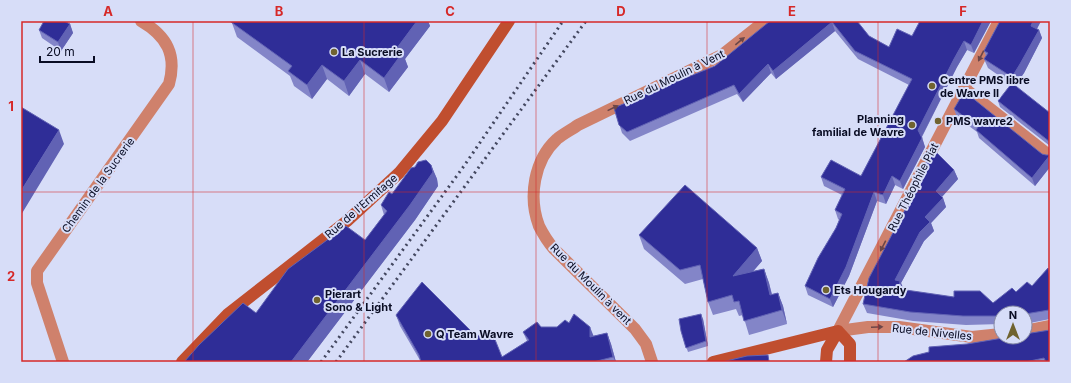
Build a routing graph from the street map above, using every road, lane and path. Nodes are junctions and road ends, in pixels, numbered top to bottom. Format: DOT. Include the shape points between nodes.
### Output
graph roads {
  1 [pos="141,21"];
  2 [pos="509,21"];
  3 [pos="765,21"];
  4 [pos="999,21"];
  5 [pos="964,88"];
  6 [pos="578,125"];
  7 [pos="1050,156"];
  8 [pos="1050,326"];
  9 [pos="1033,329"];
  10 [pos="838,331"];
  11 [pos="993,335"];
  12 [pos="63,362"];
  13 [pos="182,362"];
  14 [pos="652,362"];
  15 [pos="713,362"];
  16 [pos="826,362"];
  17 [pos="850,362"];
  1 -- 12 [label="street, Chemin de la Sucrerie" via="161,35 169,48 172,66 169,84 37,271 37,283"];
  2 -- 13 [label="street, Rue de l'Ermitage" via="442,121 399,173 347,221 228,314"];
  6 -- 3 [label="street, Rue du Moulin à Vent, one-way" via="722,55"];
  4 -- 5 [label="street, Rue Théophile Piat, one-way"];
  5 -- 7 [label="street"];
  5 -- 10 [label="street, Rue Théophile Piat, one-way"];
  6 -- 14 [label="street, Rue du Moulin à vent" via="557,140 539,166 534,193 539,226 554,249 636,329 646,344"];
  8 -- 9 [label="street"];
  10 -- 11 [label="street, Rue de Nivelles, one-way" via="899,326 972,337"];
  10 -- 15 [label="street"];
  10 -- 16 [label="street" via="827,350"];
  10 -- 17 [label="street" via="850,344"];
}
